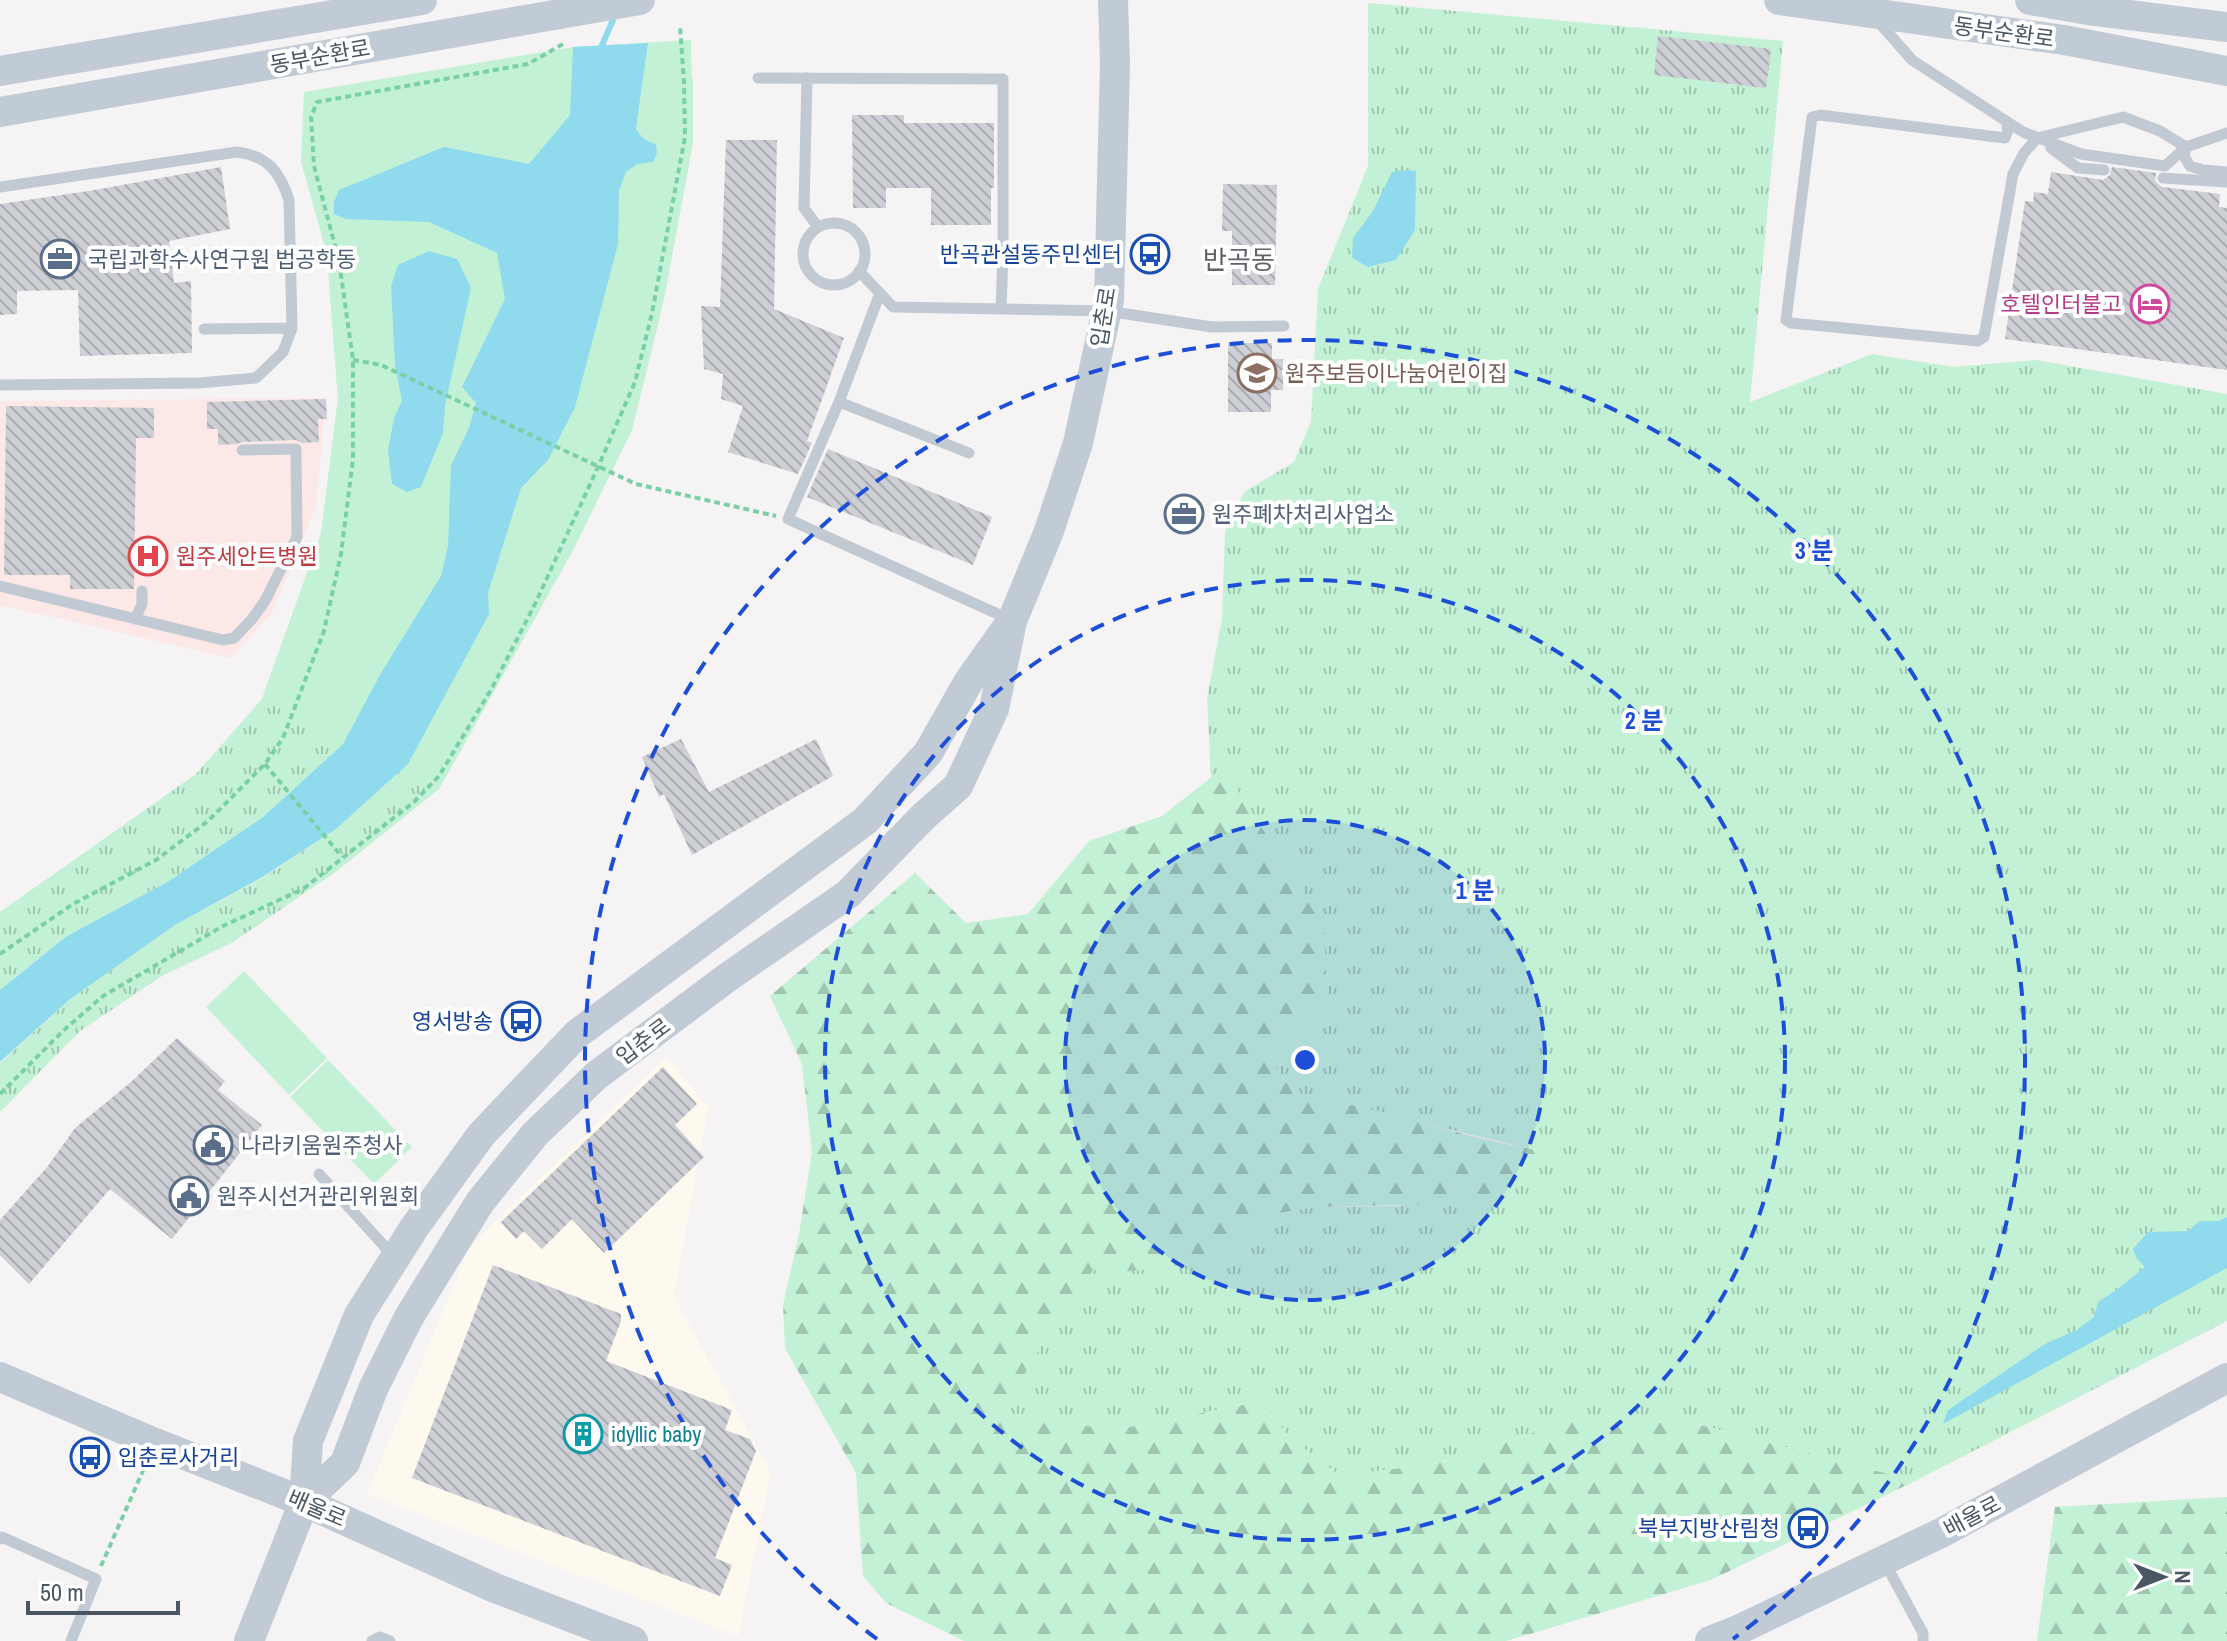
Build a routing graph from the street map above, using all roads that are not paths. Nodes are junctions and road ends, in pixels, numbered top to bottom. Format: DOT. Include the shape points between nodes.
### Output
graph roads {
  1 [pos="422,0"];
  2 [pos="640,0"];
  3 [pos="1113,0"];
  4 [pos="1779,0"];
  5 [pos="2030,0"];
  6 [pos="2089,5"];
  7 [pos="1871,13"];
  8 [pos="2227,27"];
  9 [pos="0,71"];
  10 [pos="2227,71"];
  11 [pos="758,78"];
  12 [pos="807,78"];
  13 [pos="0,112"];
  14 [pos="2006,121"];
  15 [pos="2227,133"];
  16 [pos="2037,138"];
  17 [pos="2186,147"];
  18 [pos="2104,170"];
  19 [pos="2227,172"];
  20 [pos="2163,178"];
  21 [pos="2227,182"];
  22 [pos="0,187"];
  23 [pos="818,227"];
  24 [pos="859,271"];
  25 [pos="880,293"];
  26 [pos="1001,309"];
  27 [pos="1107,311"];
  28 [pos="1284,326"];
  29 [pos="292,328"];
  30 [pos="204,329"];
  31 [pos="0,385"];
  32 [pos="839,402"];
  33 [pos="242,450"];
  34 [pos="969,453"];
  35 [pos="0,586"];
  36 [pos="142,591"];
  37 [pos="135,619"];
  38 [pos="1012,621"];
  39 [pos="319,1174"];
  40 [pos="395,1258"];
  41 [pos="2,1376"];
  42 [pos="2227,1378"];
  43 [pos="304,1502"];
  44 [pos="0,1539"];
  45 [pos="1884,1560"];
  46 [pos="71,1641"];
  47 [pos="249,1641"];
  48 [pos="372,1641"];
  49 [pos="390,1641"];
  50 [pos="633,1641"];
  51 [pos="1710,1641"];
  52 [pos="1923,1641"];
  1 -- 9 [label="street, 동부순환로"];
  2 -- 13 [label="street, 동부순환로"];
  3 -- 27 [label="street, 입춘로"];
  4 -- 7 [label="street, 동부순환로"];
  5 -- 6 [label="street, 동부순환로"];
  6 -- 8 [label="street, 동부순환로"];
  7 -- 10 [label="street, 동부순환로" via="2064,40"];
  7 -- 14 [label="lane" via="1912,60"];
  11 -- 12 [label="lane"];
  12 -- 23 [label="lane" via="804,208"];
  12 -- 26 [label="lane" via="1003,79"];
  14 -- 16 [label="lane"];
  14 -- 16 [label="lane" via="2005,138 1812,117 1786,320 1978,341 1984,337 2013,174"];
  15 -- 17 [label="lane"];
  16 -- 17 [label="lane" via="2123,117"];
  16 -- 17 [label="lane" via="2081,154 2165,166"];
  16 -- 18 [label="lane" via="2078,168"];
  17 -- 19 [label="lane" via="2190,166"];
  20 -- 21 [label="lane"];
  22 -- 29 [label="lane" via="250,154 268,163 283,181 289,200"];
  23 -- 24 [label="lane" via="837,222 855,230 865,248"];
  23 -- 24 [label="lane" via="804,243 809,273 838,285"];
  24 -- 25 [label="lane"];
  25 -- 26 [label="lane" via="893,307"];
  25 -- 32 [label="lane"];
  26 -- 27 [label="lane"];
  27 -- 28 [label="lane" via="1212,327"];
  27 -- 38 [label="street, 입춘로" via="1078,443"];
  29 -- 30 [label="lane"];
  29 -- 31 [label="lane" via="283,352 256,378"];
  32 -- 34 [label="lane"];
  32 -- 38 [label="lane" via="788,519"];
  33 -- 37 [label="lane" via="296,449 297,537 265,601 234,638 223,640"];
  35 -- 37 [label="lane"];
  36 -- 37 [label="lane"];
  38 -- 40 [label="street, 입춘로" via="969,681 928,753 865,821 577,1034 481,1135"];
  38 -- 43 [label="street, 입춘로" via="994,709 958,786 848,894 597,1075 535,1134 480,1202 409,1317 373,1389 345,1463"];
  39 -- 40 [label="lane"];
  40 -- 43 [label="street, 입춘로" via="359,1315 308,1441"];
  41 -- 43 [label="street, 배울로"];
  42 -- 45 [label="street, 배울로"];
  43 -- 47 [label="street, 입춘로"];
  43 -- 50 [label="street, 배울로" via="495,1588"];
  44 -- 46 [label="lane" via="96,1579"];
  45 -- 51 [label="street, 배울로"];
  45 -- 52 [label="lane"];
  48 -- 49 [label="lane"];
}
